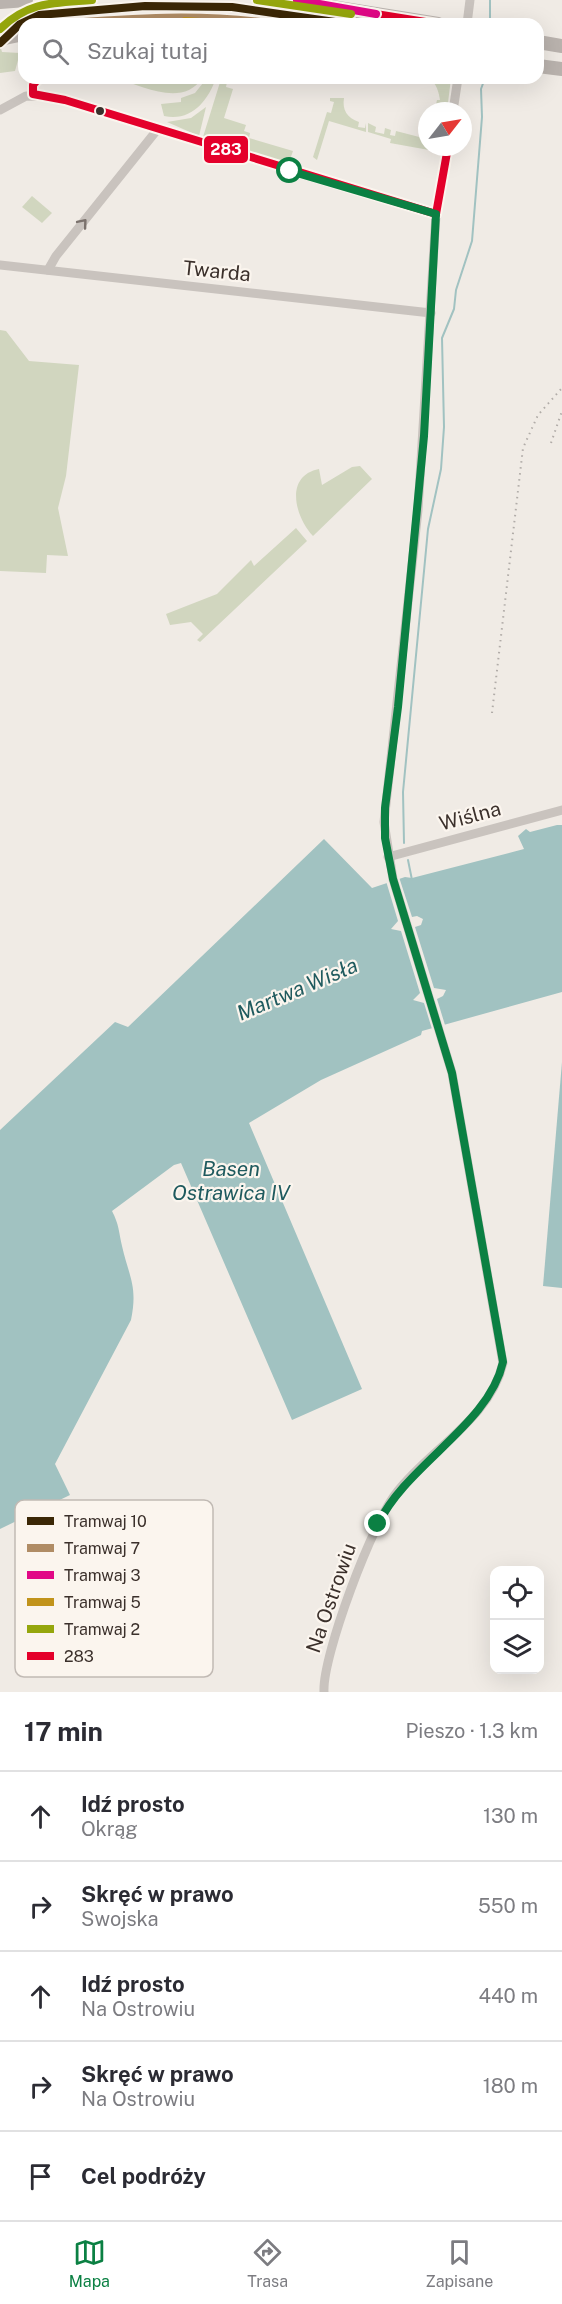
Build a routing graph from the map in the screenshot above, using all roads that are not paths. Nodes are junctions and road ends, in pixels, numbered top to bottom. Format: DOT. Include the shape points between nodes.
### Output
graph roads {
  1 [pos="26,0"];
  2 [pos="289,0"];
  3 [pos="471,0"];
  4 [pos="0,2"];
  5 [pos="401,18"];
  6 [pos="468,18"];
  7 [pos="18,35"];
  8 [pos="0,39"];
  9 [pos="544,43"];
  10 [pos="562,46"];
  11 [pos="544,67"];
  12 [pos="562,69"];
  13 [pos="457,84"];
  14 [pos="454,102"];
  15 [pos="0,110"];
  16 [pos="158,130"];
  17 [pos="446,156"];
  18 [pos="436,214"];
  19 [pos="0,265"];
  20 [pos="48,270"];
  21 [pos="431,313"];
  22 [pos="562,810"];
  23 [pos="388,857"];
  24 [pos="324,1692"];
  1 -- 4 [label="main road"];
  2 -- 5 [label="main road"];
  3 -- 6 [label="street"];
  7 -- 8 [label="main road"];
  9 -- 10 [label="main road"];
  11 -- 12 [label="main road"];
  13 -- 14 [label="street"];
  15 -- 16 [label="street" via="33,94"];
  16 -- 18 [label="street"];
  20 -- 16 [label="street, one-way"];
  17 -- 18 [label="street, Na Ostrowiu"];
  18 -- 21 [label="street, Na Ostrowiu"];
  19 -- 20 [label="street, Twarda"];
  20 -- 21 [label="street, Twarda"];
  21 -- 23 [label="street, Na Ostrowiu" via="417,522 385,808"];
  22 -- 23 [label="street, Wiślna"];
  23 -- 24 [label="street, Na Ostrowiu" via="456,1094 503,1362 496,1383 481,1404 397,1491 384,1511 336,1632"];
}
